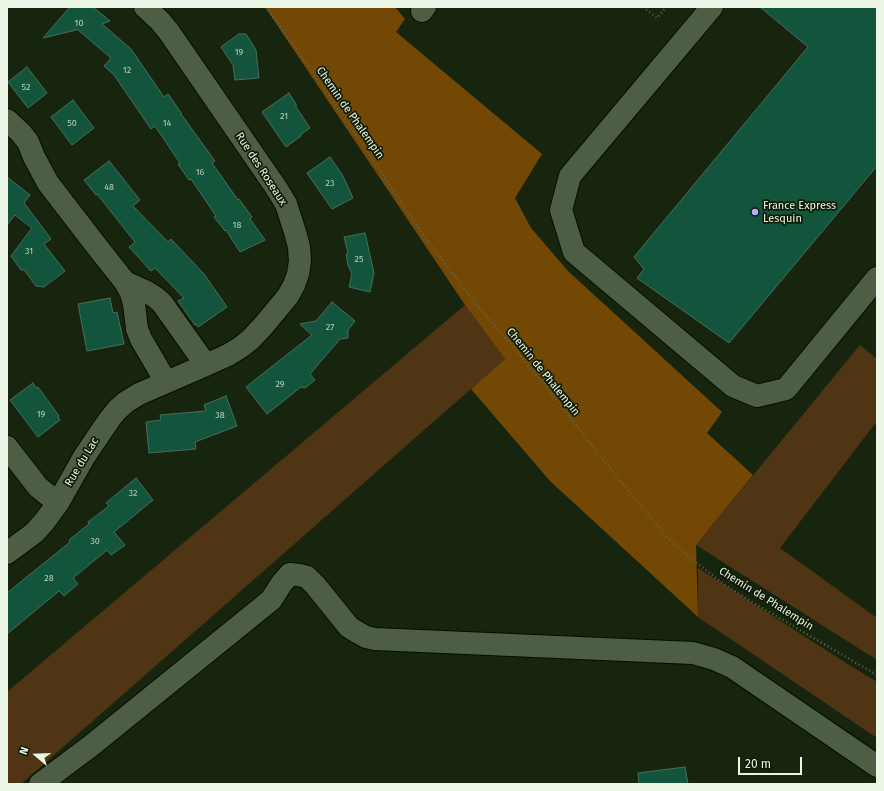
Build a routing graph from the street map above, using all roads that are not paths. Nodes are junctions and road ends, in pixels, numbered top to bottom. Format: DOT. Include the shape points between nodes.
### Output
graph roads {
  1 [pos="145,7"];
  2 [pos="712,7"];
  3 [pos="7,120"];
  4 [pos="877,278"];
  5 [pos="125,282"];
  6 [pos="206,365"];
  7 [pos="166,382"];
  8 [pos="7,447"];
  9 [pos="58,503"];
  10 [pos="7,553"];
  11 [pos="877,766"];
  12 [pos="40,784"];
  1 -- 6 [label="street, Rue des Roseaux" via="169,32 277,189 286,204 298,247 298,274 288,296 251,339 228,355"];
  2 -- 4 [label="street" via="570,176 561,210 574,252 734,386 757,396 786,389"];
  3 -- 5 [label="street" via="28,142 48,183"];
  5 -- 6 [label="street" via="147,292 162,303"];
  5 -- 7 [label="street" via="131,293 141,339"];
  6 -- 7 [label="street, Rue du Lac"];
  7 -- 9 [label="street, Rue du Lac" via="139,394 117,410 84,457"];
  8 -- 9 [label="street" via="38,487"];
  9 -- 10 [label="street, Rue du Lac" via="34,533"];
  11 -- 12 [label="street" via="732,667 714,659 693,653 375,639 349,627 306,577 290,574 271,600"];
}
